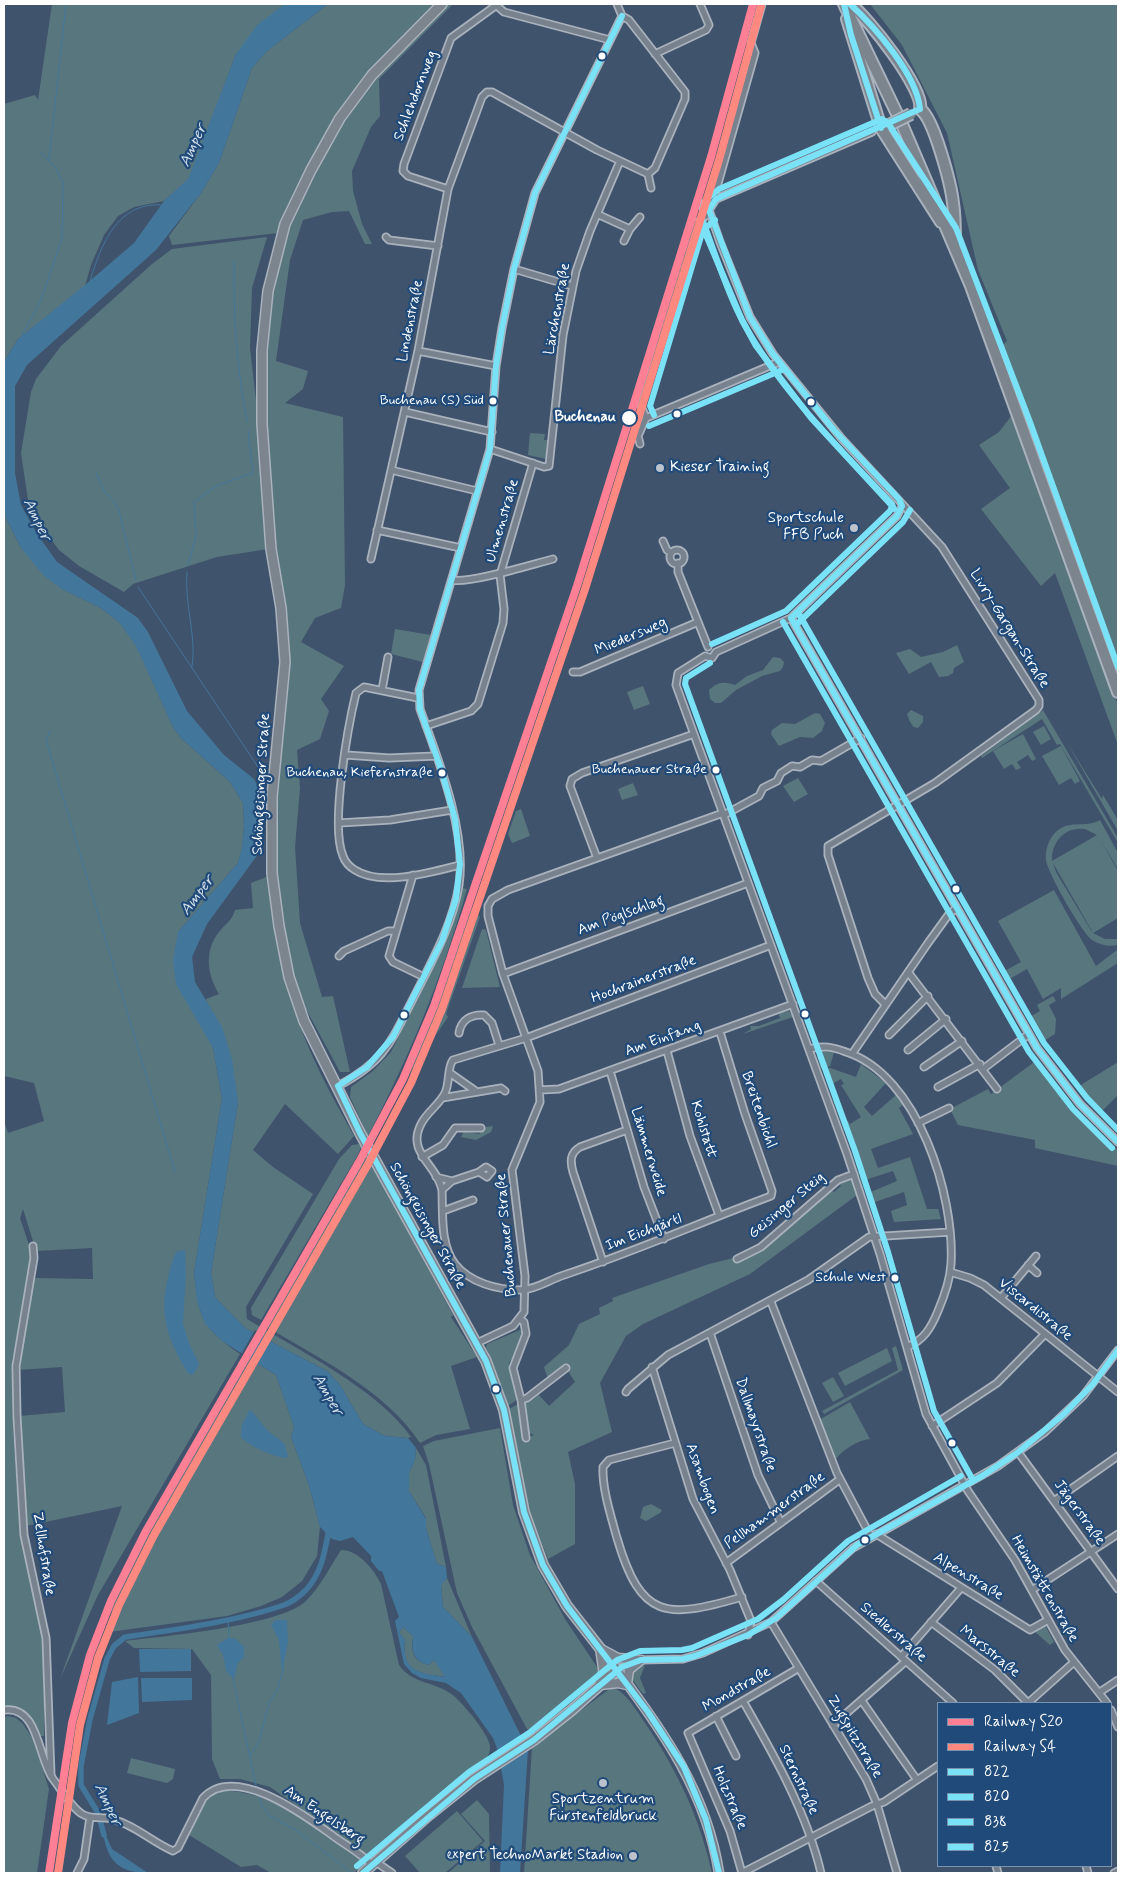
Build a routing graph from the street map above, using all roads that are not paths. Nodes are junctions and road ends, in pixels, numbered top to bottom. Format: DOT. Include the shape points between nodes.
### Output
graph roads {
  1 [pos="442,4"];
  2 [pos="497,4"];
  3 [pos="619,4"];
  4 [pos="700,4"];
  5 [pos="762,4"];
  6 [pos="844,4"];
  7 [pos="850,4"];
  8 [pos="622,16"];
  9 [pos="610,40"];
  10 [pos="655,54"];
  11 [pos="916,112"];
  12 [pos="881,128"];
  13 [pos="564,131"];
  14 [pos="620,161"];
  15 [pos="648,174"];
  16 [pos="651,188"];
  17 [pos="448,190"];
  18 [pos="714,201"];
  19 [pos="709,213"];
  20 [pos="597,214"];
  21 [pos="640,217"];
  22 [pos="630,229"];
  23 [pos="948,230"];
  24 [pos="386,237"];
  25 [pos="624,241"];
  26 [pos="438,246"];
  27 [pos="955,246"];
  28 [pos="514,270"];
  29 [pos="572,286"];
  30 [pos="418,351"];
  31 [pos="779,362"];
  32 [pos="496,366"];
  33 [pos="405,412"];
  34 [pos="646,418"];
  35 [pos="492,432"];
  36 [pos="640,444"];
  37 [pos="490,449"];
  38 [pos="533,463"];
  39 [pos="391,470"];
  40 [pos="477,491"];
  41 [pos="902,506"];
  42 [pos="377,530"];
  43 [pos="663,540"];
  44 [pos="461,548"];
  45 [pos="671,553"];
  46 [pos="371,559"];
  47 [pos="553,559"];
  48 [pos="678,564"];
  49 [pos="501,572"];
  50 [pos="452,580"];
  51 [pos="791,618"];
  52 [pos="698,622"];
  53 [pos="708,647"];
  54 [pos="716,652"];
  55 [pos="705,656"];
  56 [pos="388,657"];
  57 [pos="573,672"];
  58 [pos="382,690"];
  59 [pos="1118,692"];
  60 [pos="418,698"];
  61 [pos="426,726"];
  62 [pos="694,734"];
  63 [pos="861,738"];
  64 [pos="346,755"];
  65 [pos="436,756"];
  66 [pos="899,805"];
  67 [pos="452,810"];
  68 [pos="723,814"];
  69 [pos="339,823"];
  70 [pos="597,858"];
  71 [pos="460,865"];
  72 [pos="413,875"];
  73 [pos="748,883"];
  74 [pos="957,908"];
  75 [pos="396,931"];
  76 [pos="771,945"];
  77 [pos="339,956"];
  78 [pos="908,972"];
  79 [pos="503,974"];
  80 [pos="424,977"];
  81 [pos="928,996"];
  82 [pos="792,1004"];
  83 [pos="885,1004"];
  84 [pos="946,1019"];
  85 [pos="720,1032"];
  86 [pos="459,1033"];
  87 [pos="1029,1034"];
  88 [pos="889,1035"];
  89 [pos="526,1038"];
  90 [pos="962,1041"];
  91 [pos="499,1045"];
  92 [pos="809,1048"];
  93 [pos="908,1050"];
  94 [pos="667,1051"];
  95 [pos="852,1054"];
  96 [pos="981,1067"];
  97 [pos="924,1068"];
  98 [pos="610,1071"];
  99 [pos="450,1073"];
  100 [pos="338,1086"];
  101 [pos="938,1087"];
  102 [pos="997,1089"];
  103 [pos="540,1090"];
  104 [pos="505,1091"];
  105 [pos="477,1092"];
  106 [pos="442,1098"];
  107 [pos="949,1108"];
  108 [pos="918,1123"];
  109 [pos="481,1128"];
  110 [pos="627,1130"];
  111 [pos="1118,1142"];
  112 [pos="422,1157"];
  113 [pos="479,1172"];
  114 [pos="854,1174"];
  115 [pos="436,1177"];
  116 [pos="452,1181"];
  117 [pos="442,1190"];
  118 [pos="771,1196"];
  119 [pos="473,1200"];
  120 [pos="443,1211"];
  121 [pos="719,1215"];
  122 [pos="950,1232"];
  123 [pos="875,1236"];
  124 [pos="664,1239"];
  125 [pos="34,1246"];
  126 [pos="1036,1256"];
  127 [pos="736,1259"];
  128 [pos="603,1262"];
  129 [pos="1028,1265"];
  130 [pos="950,1272"];
  131 [pos="1037,1273"];
  132 [pos="525,1289"];
  133 [pos="1001,1298"];
  134 [pos="771,1302"];
  135 [pos="520,1319"];
  136 [pos="710,1333"];
  137 [pos="1046,1334"];
  138 [pos="477,1343"];
  139 [pos="907,1347"];
  140 [pos="1118,1350"];
  141 [pos="652,1367"];
  142 [pos="566,1368"];
  143 [pos="1099,1378"];
  144 [pos="626,1392"];
  145 [pos="1118,1392"];
  146 [pos="521,1400"];
  147 [pos="932,1426"];
  148 [pos="526,1438"];
  149 [pos="675,1443"];
  150 [pos="1018,1452"];
  151 [pos="1118,1456"];
  152 [pos="839,1480"];
  153 [pos="965,1484"];
  154 [pos="1054,1501"];
  155 [pos="781,1522"];
  156 [pos="1118,1534"];
  157 [pos="874,1535"];
  158 [pos="1092,1551"];
  159 [pos="726,1563"];
  160 [pos="816,1581"];
  161 [pos="961,1588"];
  162 [pos="1118,1589"];
  163 [pos="1032,1590"];
  164 [pos="742,1597"];
  165 [pos="1048,1620"];
  166 [pos="751,1621"];
  167 [pos="771,1622"];
  168 [pos="932,1622"];
  169 [pos="762,1627"];
  170 [pos="748,1634"];
  171 [pos="598,1648"];
  172 [pos="904,1659"];
  173 [pos="641,1660"];
  174 [pos="1074,1662"];
  175 [pos="799,1668"];
  176 [pos="617,1670"];
  177 [pos="1118,1680"];
  178 [pos="599,1685"];
  179 [pos="627,1685"];
  180 [pos="1100,1692"];
  181 [pos="743,1701"];
  182 [pos="862,1701"];
  183 [pos="952,1702"];
  184 [pos="1027,1702"];
  185 [pos="1029,1702"];
  186 [pos="1106,1702"];
  187 [pos="4,1710"];
  188 [pos="1112,1712"];
  189 [pos="716,1716"];
  190 [pos="833,1725"];
  191 [pos="1118,1727"];
  192 [pos="688,1733"];
  193 [pos="736,1756"];
  194 [pos="937,1767"];
  195 [pos="52,1776"];
  196 [pos="917,1780"];
  197 [pos="878,1804"];
  198 [pos="95,1817"];
  199 [pos="811,1837"];
  200 [pos="374,1863"];
  201 [pos="1118,1871"];
  202 [pos="77,1873"];
  203 [pos="364,1873"];
  204 [pos="392,1873"];
  205 [pos="719,1873"];
  206 [pos="742,1873"];
  207 [pos="821,1873"];
  208 [pos="897,1873"];
  209 [pos="1114,1873"];
  1 -- 100 [label="main road, Schöngeisinger Straße" via="372,75 340,118 298,196 274,259 262,350 262,424 271,549 281,608 284,662 272,797 272,873 290,977 304,1022"];
  2 -- 9 [label="street" via="504,12"];
  2 -- 17 [label="street, Schlehdornweg" via="451,38 404,164 403,171 408,176"];
  3 -- 8 [label="street"];
  4 -- 10 [label="street" via="708,25 706,30"];
  5 -- 18 [label="street" via="751,43 755,53"];
  6 -- 12 [label="highway"];
  6 -- 23 [label="highway"];
  7 -- 11 [label="highway" via="880,35 912,84 921,105"];
  8 -- 9 [label="street"];
  8 -- 10 [label="street" via="629,20"];
  9 -- 13 [label="street"];
  10 -- 15 [label="street" via="682,85 686,96 655,168"];
  11 -- 12 [label="highway, bridge"];
  11 -- 27 [label="highway" via="926,115 941,150 953,203"];
  12 -- 18 [label="street"];
  12 -- 23 [label="highway"];
  13 -- 14 [label="street"];
  13 -- 17 [label="street, Lindenstraße" via="487,92 482,97"];
  13 -- 28 [label="street" via="535,193"];
  14 -- 15 [label="street"];
  14 -- 20 [label="street, Lärchenstraße"];
  15 -- 16 [label="street"];
  17 -- 26 [label="street, Lindenstraße"];
  18 -- 19 [label="street"];
  19 -- 31 [label="street" via="750,317"];
  19 -- 34 [label="street" via="695,225 641,406"];
  20 -- 22 [label="street"];
  20 -- 29 [label="street, Lärchenstraße"];
  21 -- 22 [label="street"];
  22 -- 25 [label="street"];
  23 -- 27 [label="highway"];
  24 -- 26 [label="street"];
  26 -- 30 [label="street, Lindenstraße"];
  27 -- 59 [label="highway"];
  28 -- 29 [label="street"];
  28 -- 32 [label="street"];
  29 -- 38 [label="street, Lärchenstraße" via="550,463 547,467"];
  30 -- 32 [label="street"];
  30 -- 33 [label="street, Lindenstraße"];
  31 -- 34 [label="street"];
  31 -- 41 [label="street"];
  32 -- 35 [label="street"];
  33 -- 35 [label="street"];
  33 -- 39 [label="street, Lindenstraße"];
  34 -- 36 [label="street" via="638,436"];
  35 -- 37 [label="street"];
  37 -- 38 [label="street"];
  37 -- 40 [label="street"];
  38 -- 49 [label="street, Ulmenstraße"];
  39 -- 40 [label="street"];
  39 -- 42 [label="street, Lindenstraße"];
  40 -- 44 [label="street"];
  41 -- 51 [label="street" via="897,516"];
  41 -- 66 [label="street, Livry-Gargan-Straße" via="949,557 1040,702 1036,710 982,750"];
  42 -- 44 [label="street"];
  42 -- 46 [label="street, Lindenstraße"];
  43 -- 45 [label="street"];
  44 -- 50 [label="street"];
  45 -- 48 [label="street" via="672,560"];
  45 -- 48 [label="street" via="679,550 687,557"];
  47 -- 49 [label="street"];
  48 -- 52 [label="street" via="678,572"];
  49 -- 50 [label="street"];
  49 -- 61 [label="street, Ulmenstraße" via="503,623 478,704 471,711"];
  50 -- 60 [label="street"];
  51 -- 54 [label="street"];
  51 -- 63 [label="street"];
  52 -- 53 [label="street"];
  52 -- 57 [label="street, Miedersweg" via="586,670"];
  53 -- 54 [label="street"];
  53 -- 55 [label="street" via="704,651"];
  54 -- 55 [label="street" via="712,658"];
  55 -- 62 [label="street, Heimstättenstraße" via="678,673 676,685"];
  56 -- 58 [label="street"];
  58 -- 60 [label="street"];
  58 -- 64 [label="street" via="364,687 356,692"];
  60 -- 61 [label="street"];
  61 -- 65 [label="street"];
  62 -- 68 [label="street, Heimstättenstraße"];
  62 -- 70 [label="street" via="572,779 570,786"];
  63 -- 66 [label="street"];
  63 -- 68 [label="street, Buchenauer Straße" via="821,761 812,760 800,767 792,766 780,773 777,781 763,788 759,796"];
  64 -- 65 [label="street" via="389,758"];
  64 -- 69 [label="street"];
  65 -- 67 [label="street"];
  66 -- 74 [label="street"];
  66 -- 83 [label="street" via="830,843 827,850 869,980 875,994"];
  67 -- 69 [label="street" via="397,819"];
  67 -- 71 [label="street"];
  68 -- 70 [label="street, Buchenauer Straße"];
  68 -- 73 [label="street, Heimstättenstraße"];
  69 -- 72 [label="street" via="342,854 354,870 379,877"];
  70 -- 79 [label="street, Buchenauer Straße" via="508,890 492,899 488,916"];
  71 -- 72 [label="street"];
  71 -- 80 [label="street" via="459,886 449,922"];
  72 -- 75 [label="street"];
  73 -- 76 [label="street, Heimstättenstraße"];
  73 -- 79 [label="street, Am Pöglschlag"];
  74 -- 78 [label="street"];
  74 -- 87 [label="street"];
  75 -- 77 [label="street" via="388,931"];
  75 -- 80 [label="street" via="390,960"];
  76 -- 82 [label="street, Heimstättenstraße"];
  76 -- 89 [label="street, Hochrainerstraße"];
  78 -- 81 [label="street"];
  78 -- 83 [label="street"];
  79 -- 89 [label="street, Buchenauer Straße"];
  80 -- 100 [label="street" via="383,1053 370,1068"];
  81 -- 84 [label="street"];
  81 -- 88 [label="street"];
  82 -- 85 [label="street, Am Einfang"];
  82 -- 92 [label="street, Heimstättenstraße"];
  83 -- 95 [label="street"];
  84 -- 90 [label="street"];
  84 -- 93 [label="street"];
  85 -- 94 [label="street, Am Einfang"];
  85 -- 118 [label="street, Breitenbichl"];
  86 -- 91 [label="street" via="462,1024 470,1017 484,1015 492,1024"];
  87 -- 96 [label="street"];
  87 -- 111 [label="street" via="1080,1104"];
  89 -- 91 [label="street, Hochrainerstraße"];
  89 -- 103 [label="street, Buchenauer Straße" via="538,1072"];
  90 -- 96 [label="street"];
  90 -- 97 [label="street"];
  91 -- 99 [label="street, Hochrainerstraße" via="455,1059 450,1063"];
  92 -- 95 [label="street" via="825,1046"];
  92 -- 114 [label="street, Heimstättenstraße"];
  94 -- 98 [label="street, Am Einfang"];
  94 -- 121 [label="street, Kohlstatt" via="690,1136"];
  95 -- 108 [label="street" via="887,1078"];
  96 -- 101 [label="street"];
  96 -- 102 [label="street"];
  98 -- 103 [label="street, Am Einfang" via="556,1090"];
  98 -- 110 [label="street, Lämmerweide"];
  99 -- 105 [label="street"];
  99 -- 106 [label="street"];
  100 -- 138 [label="main road, Schöngeisinger Straße" via="360,1133"];
  103 -- 132 [label="street, Buchenauer Straße" via="537,1111 512,1170"];
  104 -- 105 [label="street" via="501,1088"];
  105 -- 106 [label="street"];
  106 -- 112 [label="street" via="419,1129 417,1146"];
  107 -- 108 [label="street"];
  108 -- 122 [label="street" via="939,1179"];
  109 -- 112 [label="street" via="455,1128 443,1144"];
  110 -- 124 [label="street, Lämmerweide"];
  110 -- 128 [label="street" via="580,1147 572,1157 573,1173"];
  112 -- 115 [label="street"];
  113 -- 116 [label="street"];
  114 -- 123 [label="street, Heimstättenstraße"];
  114 -- 127 [label="street, Geisinger Steig" via="838,1180 761,1247"];
  115 -- 116 [label="street"];
  115 -- 117 [label="street"];
  116 -- 117 [label="street"];
  117 -- 120 [label="street"];
  118 -- 121 [label="street, Im Eichgärtl"];
  119 -- 120 [label="street"];
  120 -- 132 [label="street" via="446,1245 458,1267 485,1284"];
  121 -- 124 [label="street, Im Eichgärtl"];
  122 -- 123 [label="street"];
  122 -- 130 [label="street"];
  123 -- 134 [label="street"];
  123 -- 139 [label="street, Heimstättenstraße"];
  124 -- 128 [label="street, Im Eichgärtl"];
  125 -- 195 [label="street, Zellhofstraße" via="16,1366 17,1417 24,1535 46,1638"];
  126 -- 129 [label="street"];
  128 -- 132 [label="street, Im Eichgärtl"];
  129 -- 131 [label="street"];
  129 -- 133 [label="street"];
  130 -- 133 [label="street, Viscardistraße" via="978,1281"];
  130 -- 139 [label="street" via="931,1326 918,1342"];
  132 -- 135 [label="street, Buchenauer Straße" via="525,1308"];
  133 -- 137 [label="street, Viscardistraße"];
  134 -- 136 [label="street"];
  134 -- 152 [label="street"];
  135 -- 138 [label="street"];
  135 -- 146 [label="street, Buchenauer Straße" via="524,1322 526,1334 513,1368"];
  136 -- 141 [label="street" via="672,1352"];
  136 -- 155 [label="street, Dallmayrstraße" via="758,1475"];
  137 -- 143 [label="street, Viscardistraße"];
  137 -- 147 [label="street" via="996,1383"];
  138 -- 171 [label="main road, Schöngeisinger Straße" via="504,1410 521,1500 537,1551 567,1606"];
  139 -- 147 [label="street, Heimstättenstraße"];
  140 -- 143 [label="street"];
  141 -- 144 [label="street"];
  141 -- 149 [label="street, Asambogen"];
  142 -- 146 [label="street"];
  143 -- 145 [label="street, Viscardistraße"];
  143 -- 150 [label="street" via="1067,1413"];
  146 -- 148 [label="street, Buchenauer Straße"];
  147 -- 153 [label="street, Heimstättenstraße"];
  149 -- 159 [label="street, Asambogen" via="694,1502"];
  149 -- 164 [label="street" via="605,1462 603,1471 612,1522 635,1586 650,1601 680,1611"];
  150 -- 153 [label="street"];
  150 -- 154 [label="street, Jägerstraße"];
  151 -- 154 [label="street"];
  152 -- 155 [label="street, Pellhammerstraße"];
  152 -- 157 [label="street"];
  153 -- 157 [label="street"];
  153 -- 163 [label="street, Heimstättenstraße"];
  154 -- 158 [label="street, Jägerstraße"];
  155 -- 159 [label="street, Pellhammerstraße"];
  156 -- 158 [label="street"];
  157 -- 160 [label="street" via="848,1552"];
  157 -- 161 [label="street, Alpenstraße"];
  158 -- 162 [label="street, Jägerstraße"];
  158 -- 163 [label="street"];
  159 -- 164 [label="street, Asambogen"];
  160 -- 167 [label="street"];
  160 -- 172 [label="street, Siedlerstraße"];
  161 -- 165 [label="street, Alpenstraße" via="1030,1630"];
  161 -- 168 [label="street"];
  163 -- 165 [label="street, Heimstättenstraße"];
  164 -- 166 [label="street, Asambogen"];
  165 -- 174 [label="street, Heimstättenstraße"];
  166 -- 169 [label="street"];
  166 -- 170 [label="street"];
  167 -- 169 [label="street"];
  167 -- 175 [label="street, Zugspitzstraße"];
  168 -- 172 [label="street"];
  168 -- 184 [label="street, Marsstraße" via="995,1670"];
  169 -- 170 [label="street"];
  170 -- 173 [label="street" via="696,1656"];
  171 -- 173 [label="street" via="618,1658"];
  171 -- 176 [label="main road, Schöngeisinger Straße"];
  171 -- 178 [label="main road" via="604,1672"];
  172 -- 182 [label="street"];
  172 -- 183 [label="street, Siedlerstraße"];
  173 -- 176 [label="street"];
  173 -- 179 [label="street" via="628,1670"];
  174 -- 180 [label="street, Heimstättenstraße"];
  174 -- 185 [label="street"];
  175 -- 181 [label="street, Mondstraße"];
  175 -- 190 [label="street, Zugspitzstraße"];
  176 -- 178 [label="main road"];
  176 -- 179 [label="street, Schöngeisinger Straße"];
  177 -- 180 [label="street"];
  178 -- 179 [label="street"];
  178 -- 200 [label="main road" via="529,1743 429,1815"];
  179 -- 205 [label="street, Schöngeisinger Straße" via="688,1775 709,1826"];
  180 -- 186 [label="street, Heimstättenstraße"];
  181 -- 189 [label="street, Mondstraße"];
  181 -- 199 [label="street, Sternstraße" via="771,1751"];
  182 -- 190 [label="street"];
  182 -- 196 [label="street"];
  187 -- 195 [label="street, Am Engelsberg" via="18,1712 28,1720"];
  188 -- 191 [label="street"];
  189 -- 192 [label="street, Mondstraße"];
  189 -- 193 [label="street"];
  190 -- 197 [label="street, Zugspitzstraße"];
  192 -- 206 [label="street, Holzstraße" via="730,1831"];
  194 -- 196 [label="street"];
  195 -- 198 [label="street, Am Engelsberg" via="76,1808"];
  196 -- 197 [label="street"];
  197 -- 199 [label="street"];
  197 -- 208 [label="street, Zugspitzstraße"];
  198 -- 200 [label="street, Am Engelsberg" via="125,1823 173,1850 178,1848 208,1792 223,1786 248,1790 286,1803"];
  198 -- 202 [label="street"];
  199 -- 206 [label="street"];
  199 -- 207 [label="street, Sternstraße"];
  200 -- 203 [label="main road"];
  200 -- 204 [label="street, Am Engelsberg"];
  201 -- 209 [label="street"];
}
